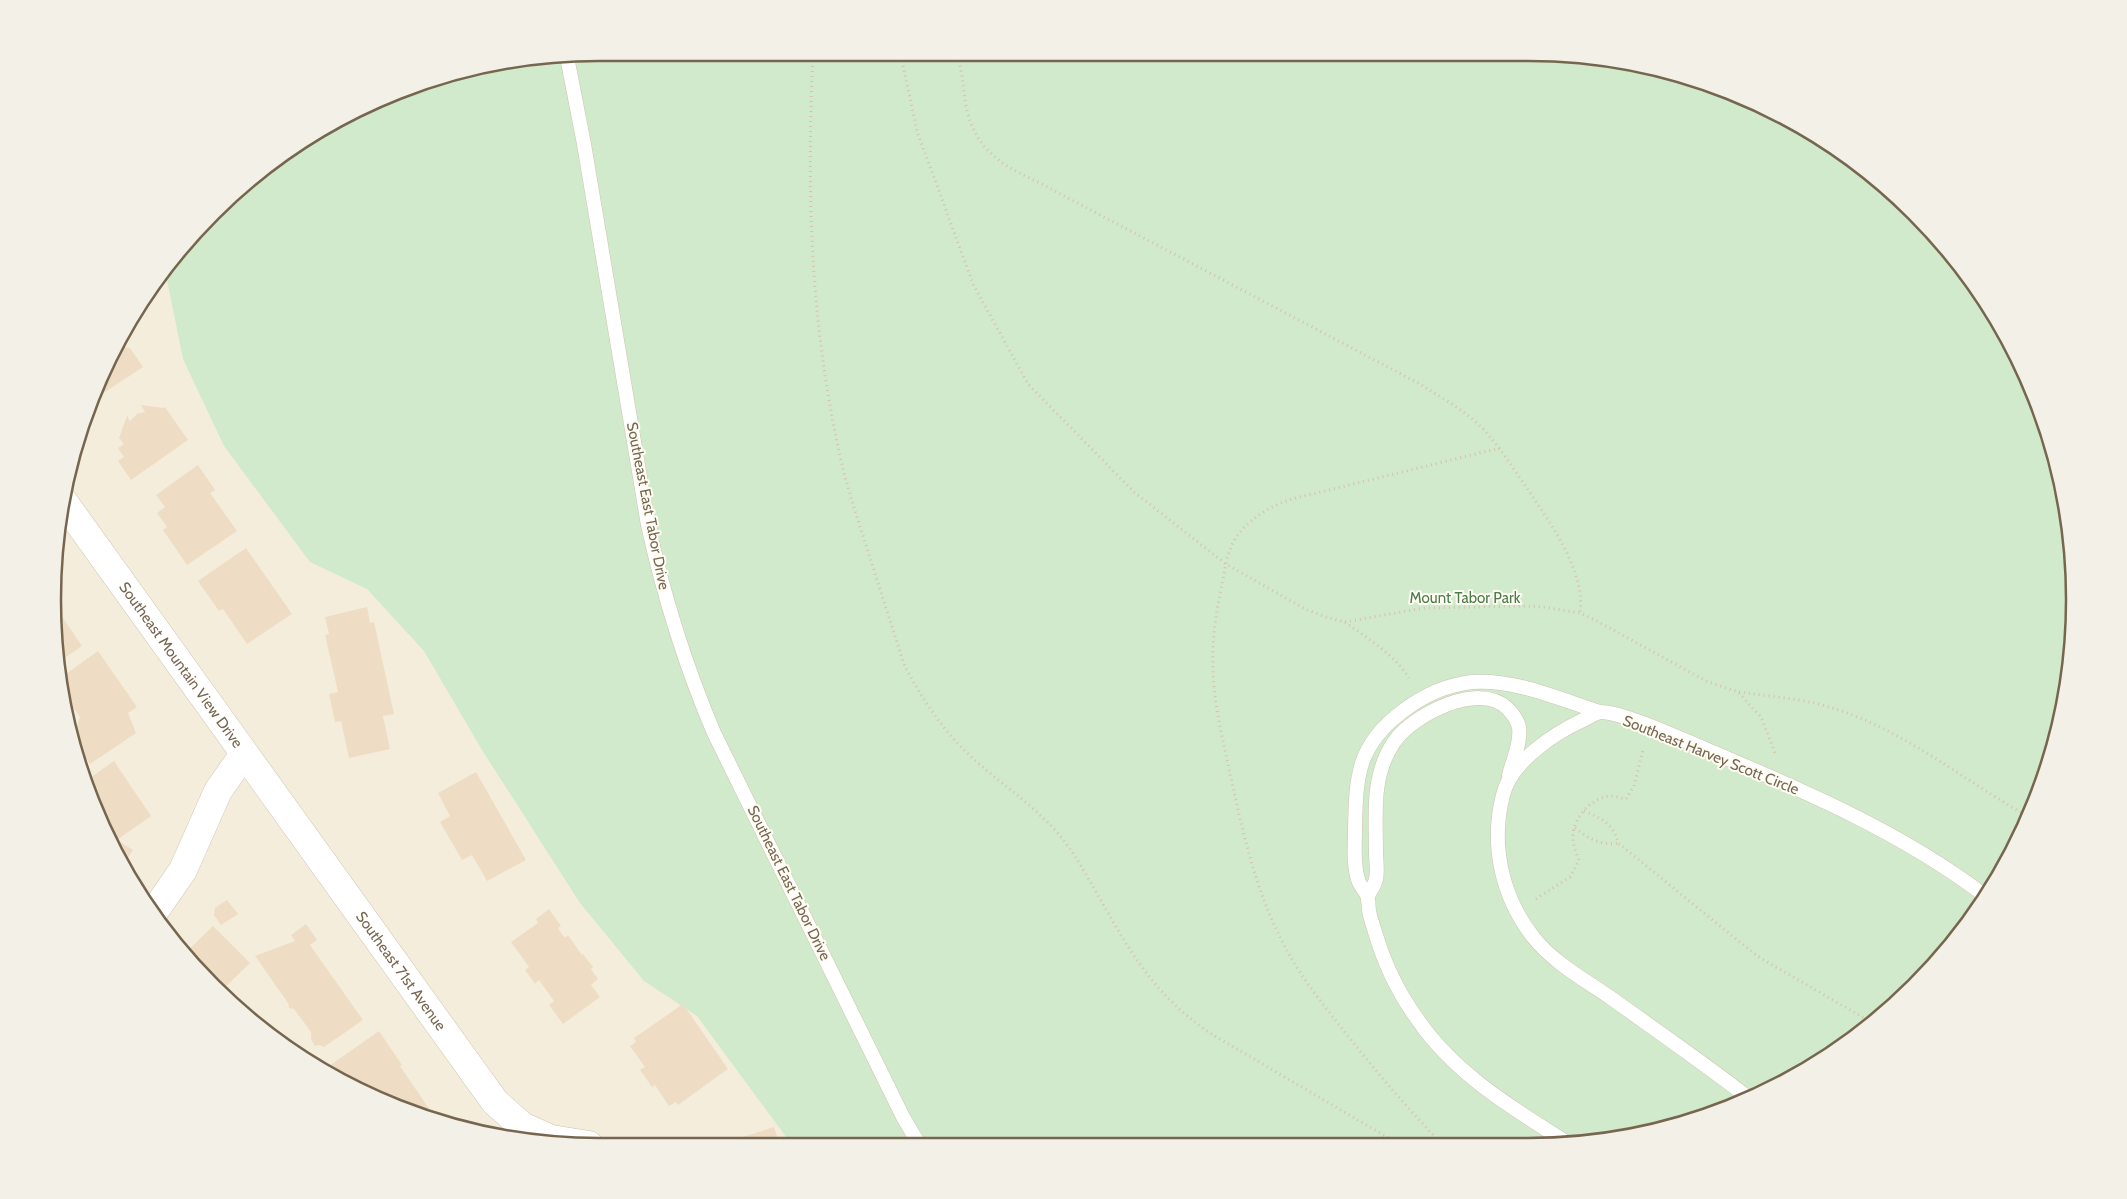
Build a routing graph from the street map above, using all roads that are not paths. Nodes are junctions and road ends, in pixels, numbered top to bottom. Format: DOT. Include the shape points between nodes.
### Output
graph roads {
  1 [pos="568,62"];
  2 [pos="69,511"];
  3 [pos="1600,712"];
  4 [pos="244,754"];
  5 [pos="1508,779"];
  6 [pos="1980,892"];
  7 [pos="1368,896"];
  8 [pos="158,907"];
  9 [pos="1742,1093"];
  10 [pos="539,1134"];
  11 [pos="1558,1137"];
  12 [pos="916,1138"];
  1 -- 12 [label="lane, Southeast East Tabor Drive" via="648,525 677,637 714,733"];
  2 -- 4 [label="street, Southeast Mountain View Drive"];
  3 -- 5 [label="lane" via="1540,745"];
  3 -- 6 [label="lane, Southeast Harvey Scott Circle" via="1624,717 1674,736 1802,792 1902,842"];
  3 -- 7 [label="lane, Southeast Harvey Scott Circle" via="1536,690 1474,682 1446,686 1400,713 1374,737 1360,766 1356,789 1355,851 1358,880"];
  4 -- 8 [label="street, Southeast Mountain View Drive" via="218,791 183,870"];
  4 -- 10 [label="street, Southeast 71st Avenue" via="495,1102 522,1126"];
  5 -- 7 [label="lane" via="1519,728 1513,713 1503,704 1476,698 1462,700 1433,710 1407,729 1395,740 1378,772 1376,880"];
  5 -- 9 [label="lane" via="1498,819 1499,860 1510,898 1533,936 1555,958"];
  7 -- 11 [label="lane" via="1378,942 1390,971 1418,1020 1440,1048 1510,1106"];
}
